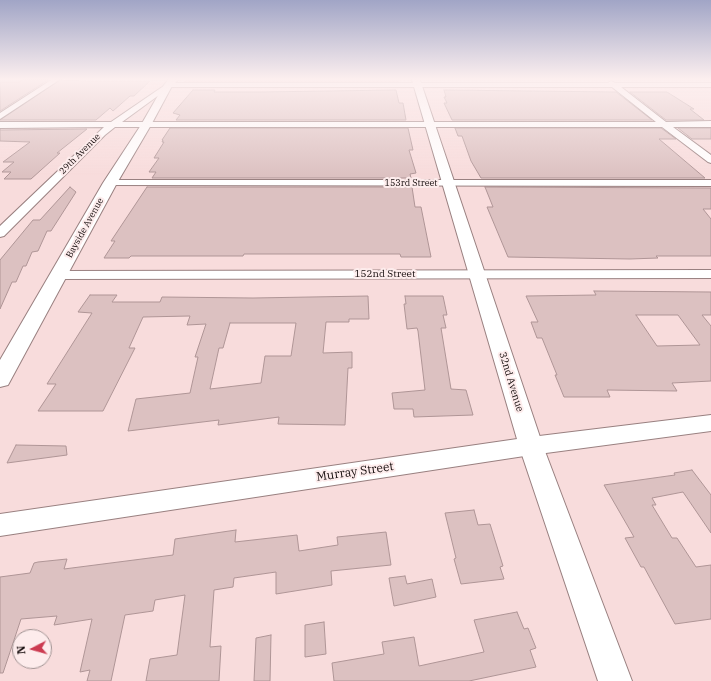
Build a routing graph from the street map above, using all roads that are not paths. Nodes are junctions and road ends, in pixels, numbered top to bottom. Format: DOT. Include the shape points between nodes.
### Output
graph roads {
  1 [pos="131,112"];
  2 [pos="154,112"];
  3 [pos="426,112"];
  4 [pos="649,112"];
  5 [pos="665,124"];
  6 [pos="711,124"];
  7 [pos="0,125"];
  8 [pos="113,125"];
  9 [pos="146,125"];
  10 [pos="430,125"];
  11 [pos="711,160"];
  12 [pos="110,183"];
  13 [pos="448,183"];
  14 [pos="711,183"];
  15 [pos="0,233"];
  16 [pos="477,274"];
  17 [pos="711,274"];
  18 [pos="59,275"];
  19 [pos="0,379"];
  20 [pos="711,423"];
  21 [pos="531,446"];
  22 [pos="0,525"];
  23 [pos="615,681"];
  1 -- 8 [label="street, 29th Avenue"];
  2 -- 9 [label="street, Bayside Avenue"];
  3 -- 10 [label="street, 32nd Avenue"];
  4 -- 5 [label="street"];
  5 -- 6 [label="street"];
  5 -- 10 [label="street"];
  5 -- 11 [label="street"];
  7 -- 8 [label="street"];
  8 -- 9 [label="street"];
  8 -- 15 [label="street, 29th Avenue"];
  9 -- 10 [label="street"];
  9 -- 12 [label="street, Bayside Avenue"];
  10 -- 13 [label="street, 32nd Avenue"];
  12 -- 13 [label="street, 153rd Street"];
  12 -- 18 [label="street, Bayside Avenue"];
  13 -- 14 [label="street, 153rd Street"];
  13 -- 16 [label="street, 32nd Avenue"];
  16 -- 17 [label="street, 152nd Street"];
  16 -- 18 [label="street, 152nd Street"];
  16 -- 21 [label="street, 32nd Avenue"];
  18 -- 19 [label="street, Bayside Avenue"];
  20 -- 21 [label="street, Murray Street"];
  21 -- 22 [label="street, Murray Street"];
  21 -- 23 [label="street, 32nd Avenue"];
}
